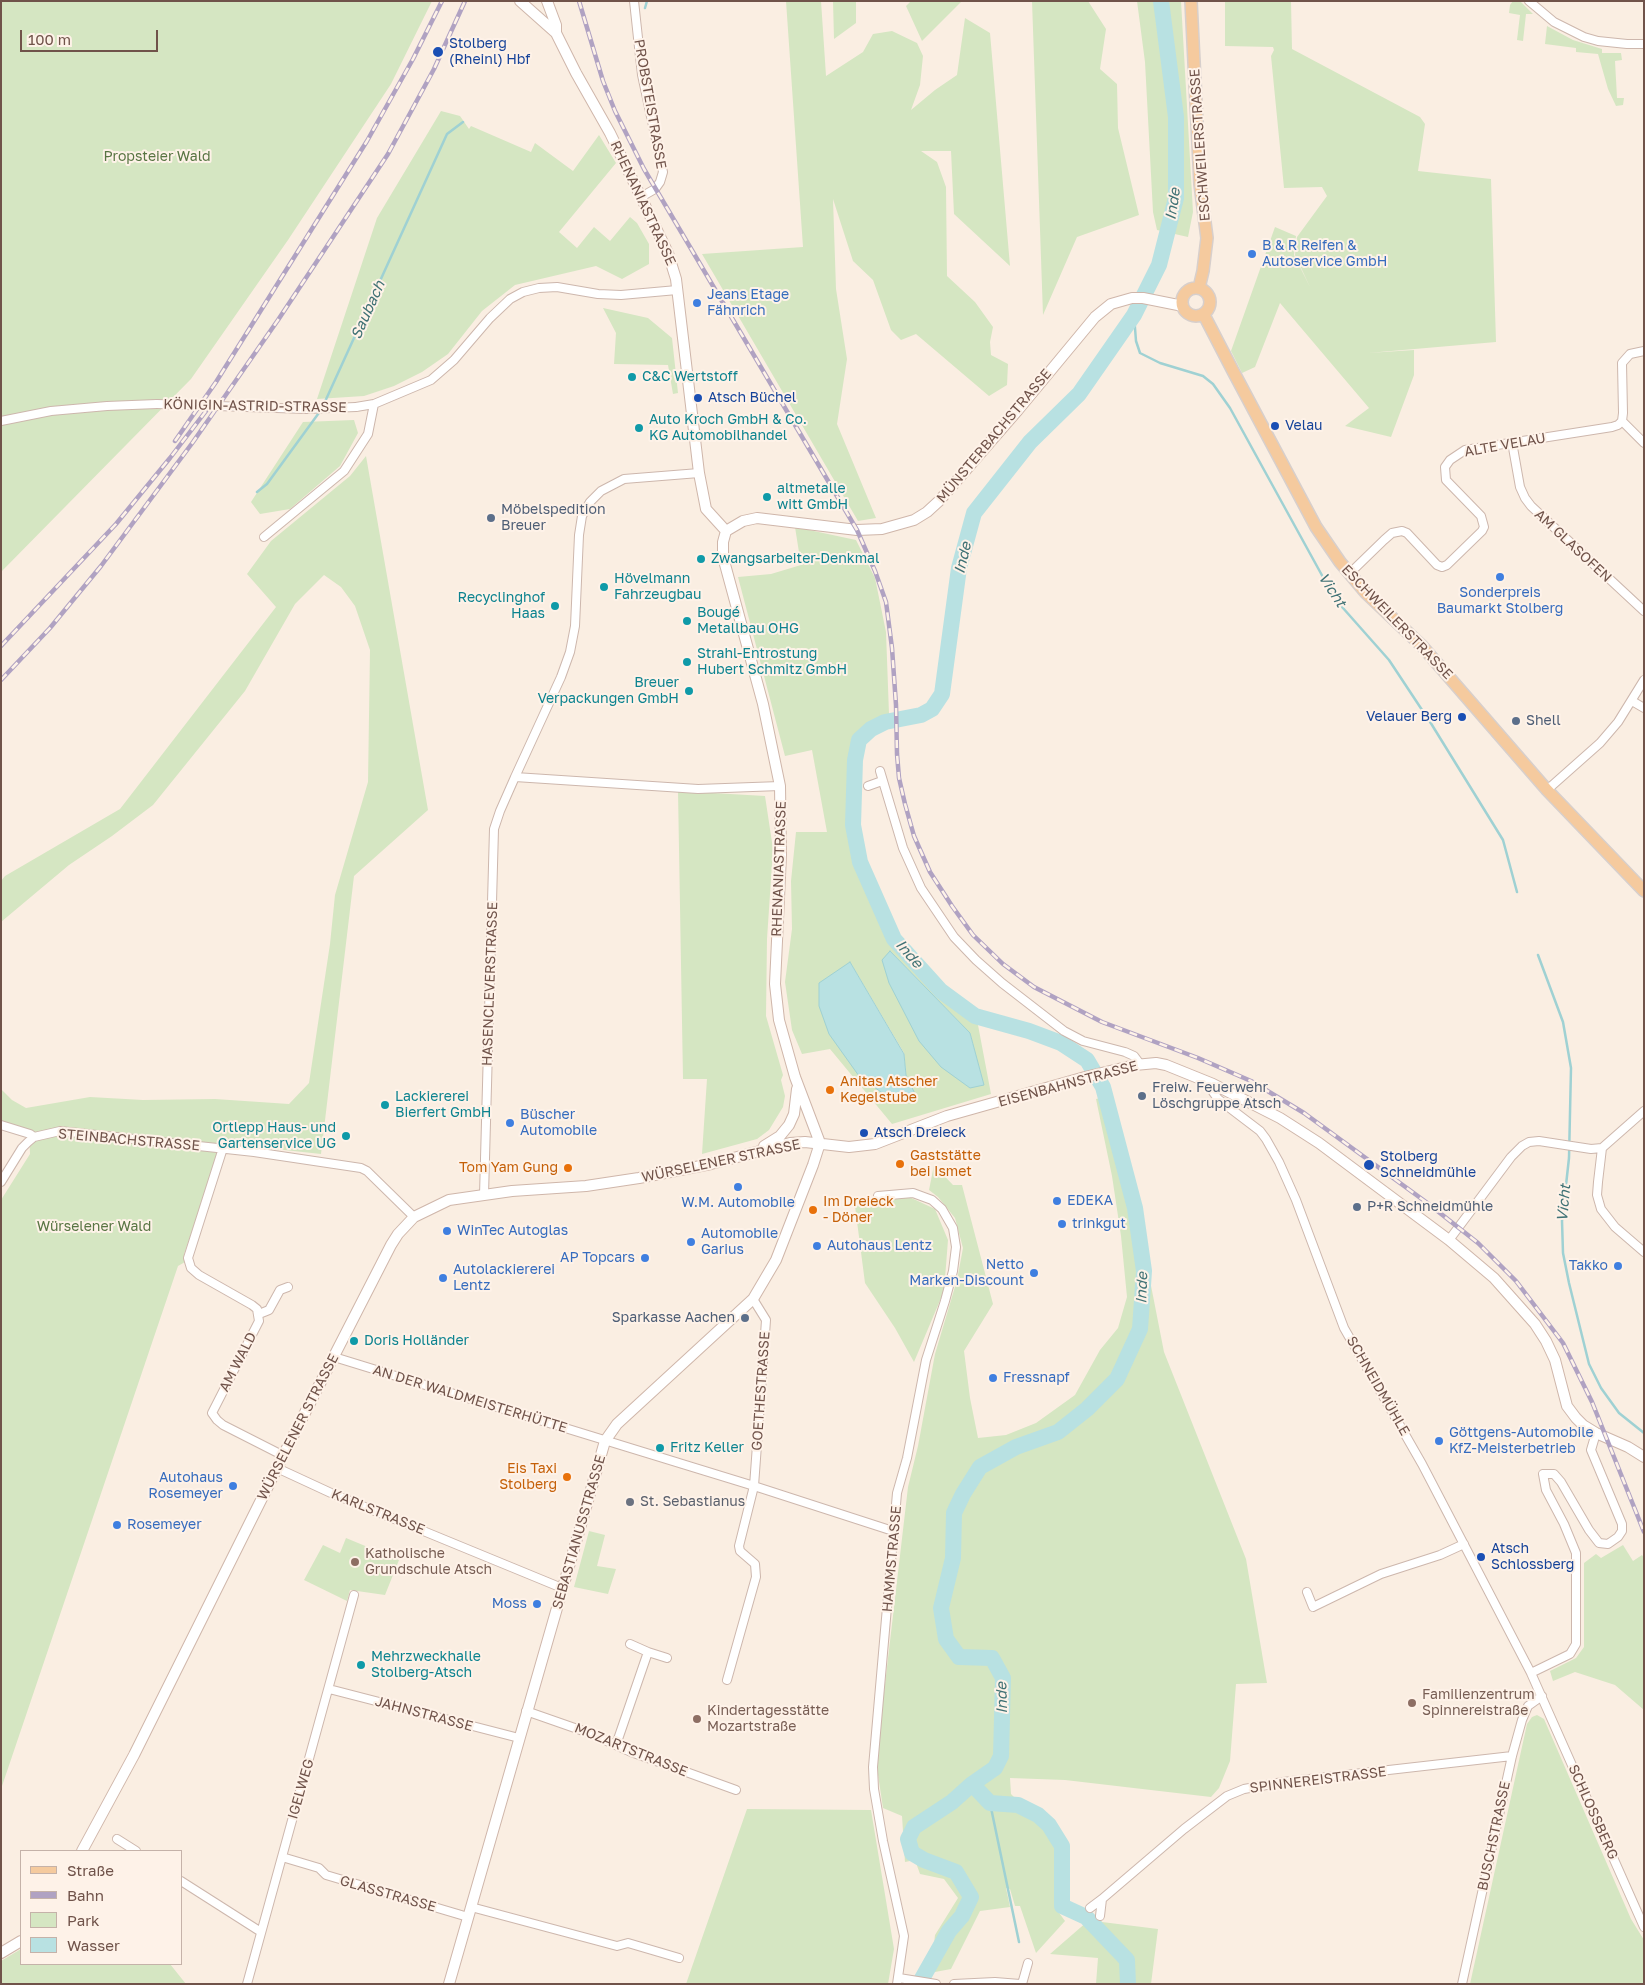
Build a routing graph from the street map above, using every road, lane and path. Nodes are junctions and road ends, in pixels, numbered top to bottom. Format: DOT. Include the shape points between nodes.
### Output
graph roads {
  1 [pos="520,1"];
  2 [pos="547,1"];
  3 [pos="634,1"];
  4 [pos="1191,1"];
  5 [pos="1530,1"];
  6 [pos="556,32"];
  7 [pos="1644,44"];
  8 [pos="641,197"];
  9 [pos="1199,288"];
  10 [pos="677,290"];
  11 [pos="1182,306"];
  12 [pos="1204,314"];
  13 [pos="1644,351"];
  14 [pos="374,404"];
  15 [pos="1,421"];
  16 [pos="1622,421"];
  17 [pos="1512,442"];
  18 [pos="1644,443"];
  19 [pos="699,473"];
  20 [pos="726,531"];
  21 [pos="264,537"];
  22 [pos="1349,574"];
  23 [pos="1644,611"];
  24 [pos="1644,680"];
  25 [pos="1632,701"];
  26 [pos="1644,708"];
  27 [pos="880,771"];
  28 [pos="515,777"];
  29 [pos="882,781"];
  30 [pos="780,786"];
  31 [pos="868,786"];
  32 [pos="1547,790"];
  33 [pos="1644,891"];
  34 [pos="1140,1064"];
  35 [pos="1212,1084"];
  36 [pos="798,1085"];
  37 [pos="1644,1111"];
  38 [pos="1,1125"];
  39 [pos="34,1137"];
  40 [pos="820,1143"];
  41 [pos="223,1148"];
  42 [pos="1602,1148"];
  43 [pos="750,1154"];
  44 [pos="1,1182"];
  45 [pos="484,1194"];
  46 [pos="878,1196"];
  47 [pos="414,1217"];
  48 [pos="1450,1240"];
  49 [pos="1644,1252"];
  50 [pos="288,1287"];
  51 [pos="753,1299"];
  52 [pos="259,1314"];
  53 [pos="334,1357"];
  54 [pos="1596,1432"];
  55 [pos="605,1441"];
  56 [pos="284,1456"];
  57 [pos="1644,1456"];
  58 [pos="277,1468"];
  59 [pos="754,1486"];
  60 [pos="893,1531"];
  61 [pos="1464,1544"];
  62 [pos="562,1588"];
  63 [pos="1306,1592"];
  64 [pos="354,1594"];
  65 [pos="630,1644"];
  66 [pos="648,1652"];
  67 [pos="667,1658"];
  68 [pos="1531,1673"];
  69 [pos="727,1680"];
  70 [pos="329,1689"];
  71 [pos="1542,1696"];
  72 [pos="526,1711"];
  73 [pos="519,1738"];
  74 [pos="616,1745"];
  75 [pos="1512,1756"];
  76 [pos="736,1790"];
  77 [pos="117,1839"];
  78 [pos="83,1850"];
  79 [pos="134,1850"];
  80 [pos="282,1857"];
  81 [pos="182,1882"];
  82 [pos="1102,1899"];
  83 [pos="1090,1908"];
  84 [pos="470,1912"];
  85 [pos="1100,1916"];
  86 [pos="1644,1927"];
  87 [pos="261,1932"];
  88 [pos="20,1942"];
  89 [pos="1,1953"];
  90 [pos="679,1958"];
  91 [pos="1028,1963"];
  92 [pos="898,1981"];
  93 [pos="932,1983"];
  94 [pos="247,1984"];
  95 [pos="449,1984"];
  96 [pos="954,1984"];
  97 [pos="1021,1984"];
  98 [pos="1462,1984"];
  1 -- 6 [label="main road"];
  2 -- 6 [label="main road"];
  3 -- 8 [label="street, PROBSTEISTRASSE" via="642,75 663,172 654,189"];
  4 -- 9 [label="main road, ESCHWEILERSTRASSE" via="1200,184 1207,238"];
  5 -- 7 [label="street" via="1554,22 1584,37"];
  6 -- 8 [label="main road, RHENANIASTRASSE"];
  8 -- 10 [label="main road, RHENANIASTRASSE" via="673,267"];
  9 -- 11 [label="main road" via="1186,292"];
  9 -- 12 [label="main road" via="1208,294 1211,301"];
  10 -- 14 [label="street, KÖNIGIN-ASTRID-STRASSE" via="621,295 557,287 524,292 490,318 454,360 431,380"];
  10 -- 19 [label="main road, RHENANIASTRASSE"];
  11 -- 12 [label="main road" via="1192,316"];
  11 -- 20 [label="main road, MÜNSTERBACHSTRASSE" via="1132,298 1111,304 1095,316 939,500 914,520 882,529 857,530 757,518 743,520"];
  12 -- 22 [label="main road, ESCHWEILERSTRASSE" via="1316,527"];
  13 -- 16 [label="street" via="1630,354 1622,363"];
  14 -- 15 [label="street, KÖNIGIN-ASTRID-STRASSE, bridge" via="306,409 156,404 107,406 51,411"];
  14 -- 21 [label="street" via="368,434 344,471"];
  16 -- 17 [label="street, ALTE VELAU" via="1612,427"];
  16 -- 18 [label="street"];
  17 -- 22 [label="street, ALTE VELAU" via="1465,450 1455,455 1445,467 1446,480 1484,521 1482,531 1447,565 1437,565 1402,531 1392,533"];
  17 -- 23 [label="street, AM GLASOFEN" via="1520,487 1531,506"];
  19 -- 20 [label="main road, RHENANIASTRASSE" via="706,509"];
  19 -- 28 [label="street, HASENCLEVERSTRASSE" via="624,479 601,491 590,502 582,516 579,535 575,626 570,652"];
  20 -- 30 [label="main road, RHENANIASTRASSE" via="722,557 764,704"];
  22 -- 32 [label="main road, ESCHWEILERSTRASSE" via="1428,652"];
  24 -- 25 [label="street"];
  25 -- 26 [label="street"];
  25 -- 32 [label="street" via="1600,743"];
  27 -- 29 [label="street"];
  28 -- 30 [label="street" via="698,789"];
  28 -- 45 [label="street, HASENCLEVERSTRASSE" via="494,829"];
  29 -- 31 [label="street"];
  29 -- 34 [label="street" via="903,848 921,888 954,936 1002,983 1064,1031 1084,1041 1125,1052"];
  30 -- 36 [label="main road, RHENANIASTRASSE" via="781,855 775,984 779,1020"];
  32 -- 33 [label="main road, ESCHWEILERSTRASSE"];
  34 -- 35 [label="main road, EISENBAHNSTRASSE" via="1166,1065"];
  34 -- 40 [label="main road, EISENBAHNSTRASSE" via="947,1116 875,1144 849,1147"];
  35 -- 48 [label="main road, EISENBAHNSTRASSE" via="1280,1118"];
  35 -- 61 [label="street, SCHNEIDMÜHLE" via="1218,1099 1266,1139 1296,1200 1344,1328"];
  36 -- 40 [label="main road, RHENANIASTRASSE"];
  36 -- 43 [label="main road" via="794,1114 784,1131"];
  37 -- 42 [label="street"];
  38 -- 39 [label="street"];
  39 -- 41 [label="street, STEINBACHSTRASSE" via="60,1131"];
  39 -- 44 [label="street" via="22,1148"];
  40 -- 43 [label="main road, WÜRSELENER STRASSE" via="790,1143"];
  40 -- 51 [label="main road, SEBASTIANUSSTRASSE" via="776,1260"];
  41 -- 47 [label="street, STEINBACHSTRASSE" via="361,1168"];
  41 -- 52 [label="street, AM WALD" via="188,1258 195,1272 246,1300"];
  42 -- 48 [label="street" via="1538,1142 1522,1146"];
  42 -- 49 [label="street" via="1597,1195 1601,1209 1615,1227"];
  43 -- 45 [label="main road, WÜRSELENER STRASSE" via="586,1186"];
  45 -- 47 [label="main road, WÜRSELENER STRASSE" via="449,1200"];
  46 -- 60 [label="street, HAMMSTRASSE" via="913,1193 932,1200 942,1209 953,1228 956,1247 953,1271 926,1360"];
  47 -- 53 [label="main road, WÜRSELENER STRASSE" via="391,1245"];
  48 -- 54 [label="main road, EISENBAHNSTRASSE" via="1499,1282 1535,1324 1555,1360 1567,1406 1583,1425"];
  50 -- 52 [label="street" via="280,1290 269,1310"];
  51 -- 55 [label="main road, SEBASTIANUSSTRASSE" via="617,1424"];
  51 -- 59 [label="street, GOETHESTRASSE" via="766,1320"];
  52 -- 56 [label="street, AM WALD" via="259,1321 212,1413 223,1425"];
  53 -- 55 [label="street, AN DER WALDMEISTERHÜTTE"];
  53 -- 56 [label="main road, WÜRSELENER STRASSE"];
  54 -- 57 [label="main road, EISENBAHNSTRASSE"];
  54 -- 68 [label="street" via="1591,1450 1622,1524 1622,1531 1608,1544 1599,1543 1561,1482 1554,1474 1543,1474 1546,1490 1576,1553 1576,1644 1570,1654"];
  55 -- 59 [label="street, AN DER WALDMEISTERHÜTTE"];
  55 -- 62 [label="main road, SEBASTIANUSSTRASSE"];
  56 -- 58 [label="main road, WÜRSELENER STRASSE"];
  58 -- 62 [label="street, KARLSTRASSE"];
  58 -- 78 [label="main road, WÜRSELENER STRASSE" via="134,1755"];
  59 -- 60 [label="street, AN DER WALDMEISTERHÜTTE"];
  59 -- 69 [label="street, GOETHESTRASSE" via="739,1546 740,1551 755,1564 756,1577"];
  60 -- 92 [label="street, HAMMSTRASSE" via="873,1767 883,1841 904,1936"];
  61 -- 63 [label="street" via="1381,1574 1314,1607"];
  61 -- 68 [label="street, SCHNEIDMÜHLE"];
  62 -- 72 [label="main road, SEBASTIANUSSTRASSE"];
  64 -- 70 [label="street, IGELWEG"];
  65 -- 66 [label="street"];
  66 -- 67 [label="street"];
  66 -- 74 [label="street"];
  68 -- 71 [label="street, SCHNEIDMÜHLE"];
  70 -- 73 [label="street, JAHNSTRASSE"];
  70 -- 80 [label="street, IGELWEG"];
  71 -- 75 [label="street, BUSCHSTRASSE" via="1528,1706"];
  71 -- 86 [label="street, SCHLOSSBERG"];
  72 -- 73 [label="main road, SEBASTIANUSSTRASSE"];
  72 -- 74 [label="street, MOZARTSTRASSE" via="590,1732"];
  73 -- 84 [label="main road, SEBASTIANUSSTRASSE"];
  74 -- 76 [label="street, MOZARTSTRASSE"];
  75 -- 82 [label="street, SPINNEREISTRASSE" via="1283,1782 1244,1790 1227,1796 1210,1808"];
  75 -- 98 [label="street, BUSCHSTRASSE"];
  77 -- 79 [label="street"];
  80 -- 84 [label="street, GLASSTRASSE" via="319,1868 326,1876"];
  80 -- 87 [label="street, IGELWEG"];
  81 -- 87 [label="street"];
  82 -- 83 [label="street, SPINNEREISTRASSE"];
  82 -- 85 [label="street"];
  84 -- 90 [label="street, GLASSTRASSE" via="617,1946 628,1943"];
  84 -- 95 [label="main road, SEBASTIANUSSTRASSE"];
  87 -- 94 [label="street, IGELWEG"];
  88 -- 89 [label="main road"];
  91 -- 97 [label="street"];
  92 -- 93 [label="street"];
  96 -- 97 [label="street"];
}
